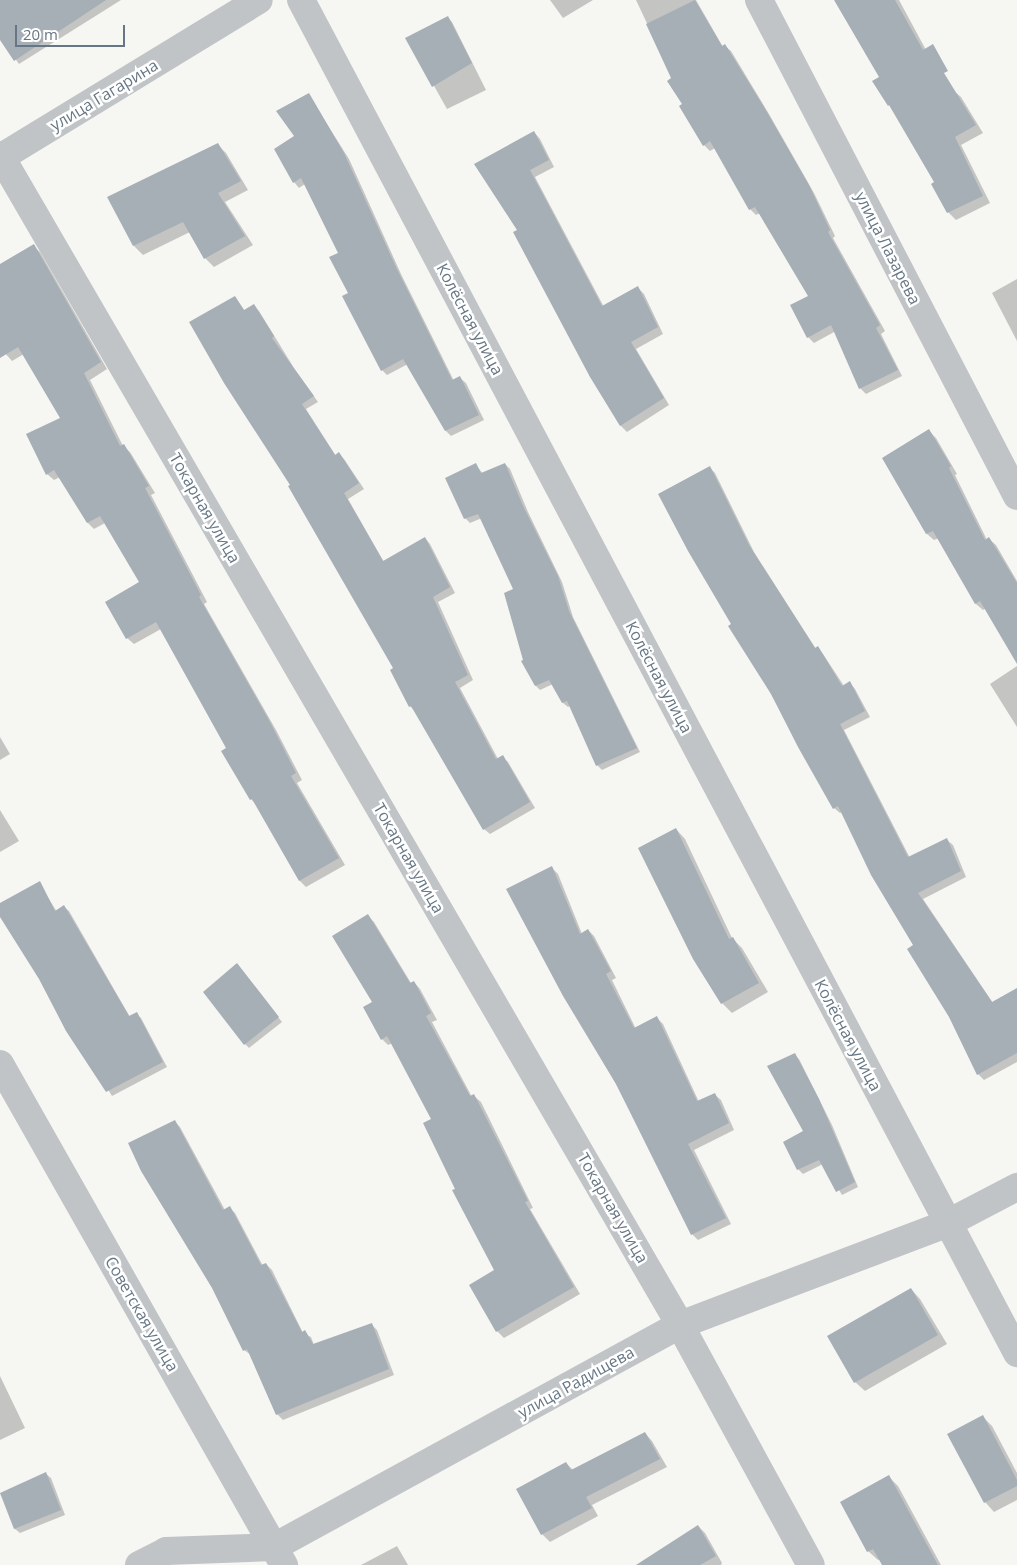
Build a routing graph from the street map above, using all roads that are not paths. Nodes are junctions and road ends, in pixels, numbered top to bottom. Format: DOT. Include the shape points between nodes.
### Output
graph roads {
  1 [pos="259,0"];
  2 [pos="302,0"];
  3 [pos="759,0"];
  4 [pos="0,157"];
  5 [pos="1017,496"];
  6 [pos="0,1064"];
  7 [pos="1017,1187"];
  8 [pos="948,1223"];
  9 [pos="680,1325"];
  10 [pos="1017,1353"];
  11 [pos="279,1556"];
  12 [pos="140,1565"];
  13 [pos="811,1565"];
  1 -- 4 [label="street, улица Гагарина"];
  2 -- 8 [label="street, Колёсная улица"];
  3 -- 5 [label="street, улица Лазарева"];
  4 -- 9 [label="street, Токарная улица"];
  6 -- 11 [label="street, Советская улица"];
  7 -- 8 [label="street, улица Радищева"];
  8 -- 9 [label="street, улица Радищева"];
  8 -- 10 [label="street, Колёсная улица"];
  9 -- 11 [label="street, улица Радищева"];
  9 -- 13 [label="street, Токарная улица"];
  11 -- 12 [label="street, улица Радищева" via="166,1551"];
}
